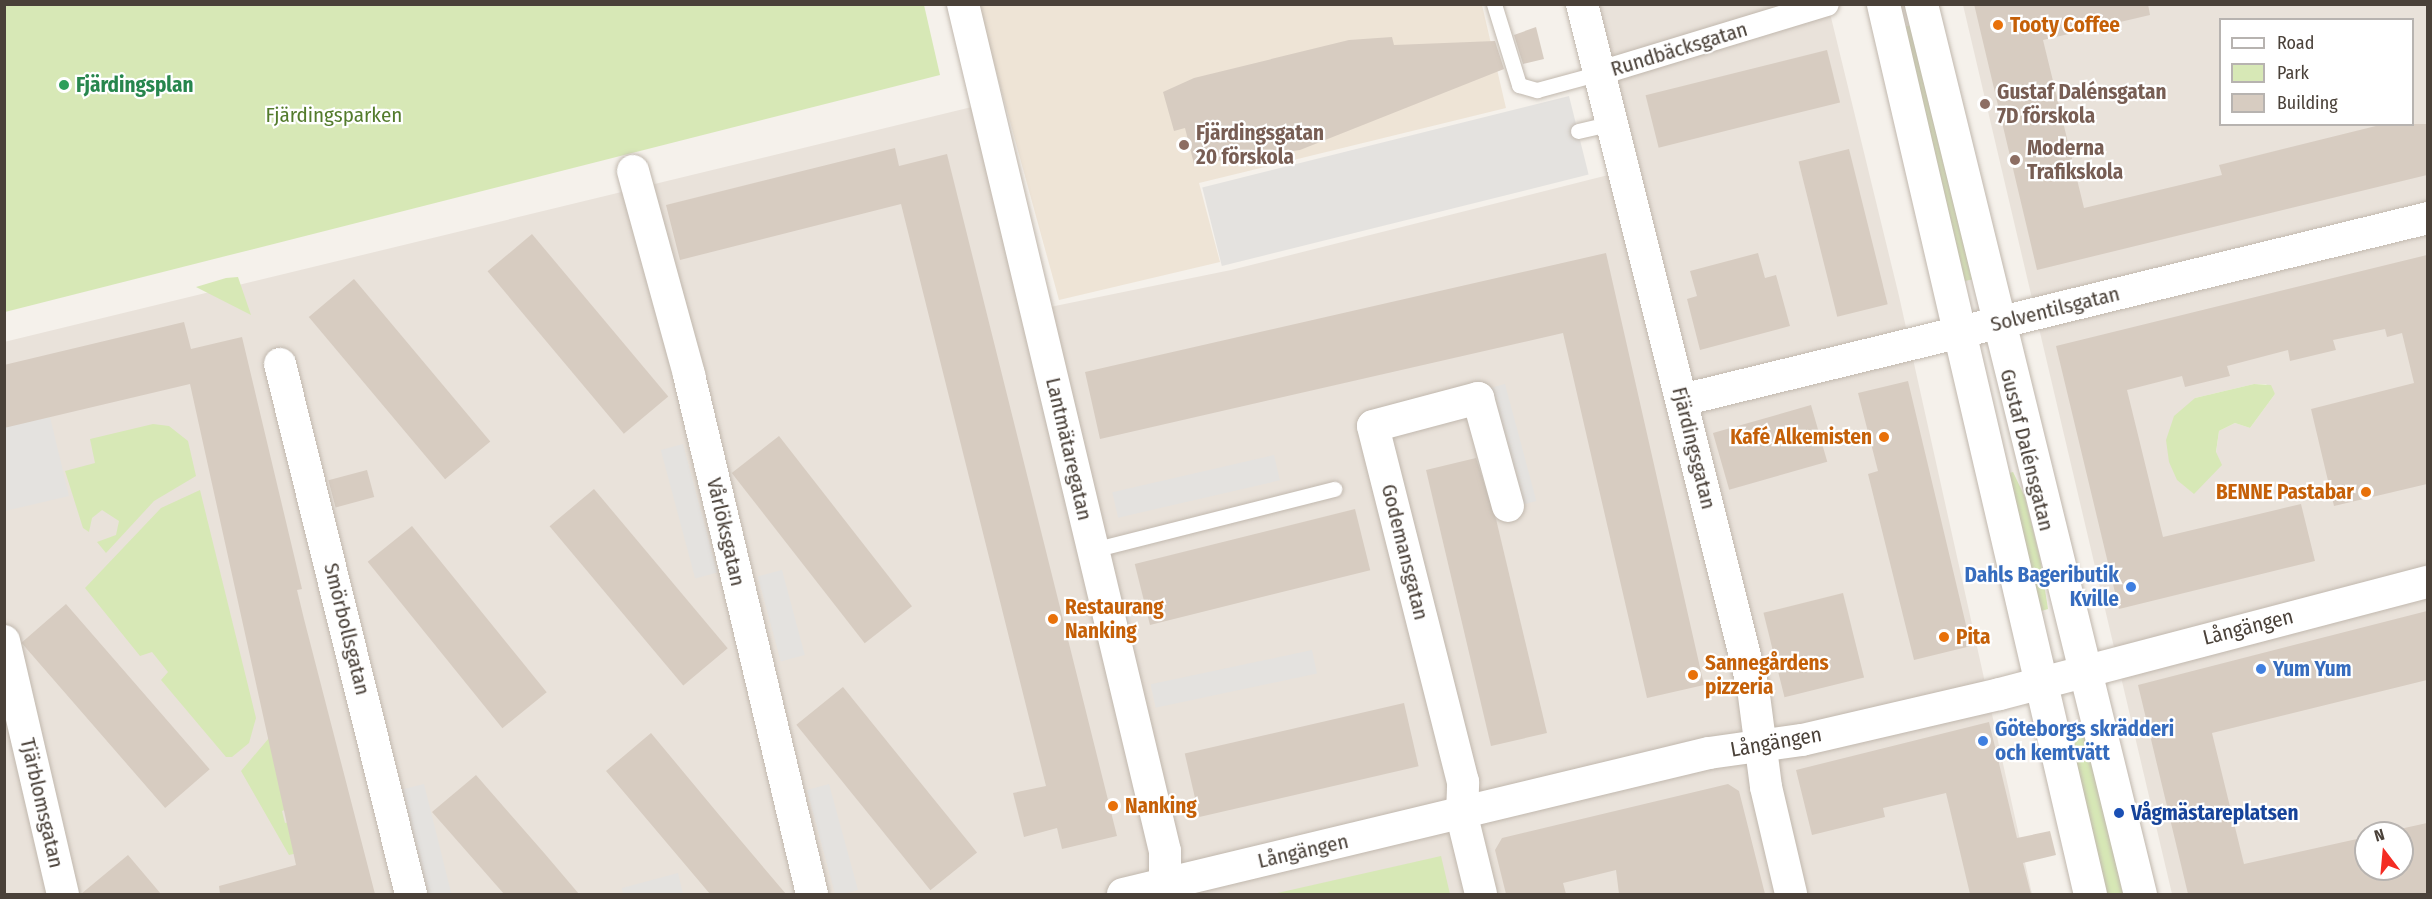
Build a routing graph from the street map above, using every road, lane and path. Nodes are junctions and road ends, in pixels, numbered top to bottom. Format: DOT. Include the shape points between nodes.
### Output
graph roads {
  1 [pos="963,4"];
  2 [pos="1494,4"];
  3 [pos="1582,4"];
  4 [pos="1827,4"];
  5 [pos="1883,4"];
  6 [pos="1921,4"];
  7 [pos="1600,73"];
  8 [pos="1612,123"];
  9 [pos="1578,131"];
  10 [pos="633,171"];
  11 [pos="2427,218"];
  12 [pos="1996,323"];
  13 [pos="1959,332"];
  14 [pos="280,364"];
  15 [pos="1682,399"];
  16 [pos="1334,489"];
  17 [pos="1508,506"];
  18 [pos="1094,550"];
  19 [pos="2427,582"];
  20 [pos="4,640"];
  21 [pos="2084,669"];
  22 [pos="2044,680"];
  23 [pos="1759,746"];
  24 [pos="1462,816"];
  25 [pos="1164,889"];
  26 [pos="63,894"];
  27 [pos="411,894"];
  28 [pos="812,894"];
  29 [pos="1123,894"];
  30 [pos="1481,894"];
  31 [pos="1791,894"];
  32 [pos="2091,894"];
  33 [pos="2140,894"];
  1 -- 18 [label="street, Lantmätaregatan"];
  2 -- 7 [label="lane" via="1519,85 1538,90"];
  3 -- 7 [label="street, Fjärdingsgatan"];
  4 -- 7 [label="street, Rundbäcksgatan"];
  5 -- 13 [label="street, Gustaf Dalénsgatan"];
  6 -- 12 [label="street, Gustaf Dalénsgatan"];
  7 -- 8 [label="street, Fjärdingsgatan"];
  8 -- 9 [label="lane"];
  8 -- 15 [label="street, Fjärdingsgatan"];
  10 -- 28 [label="street, Vårlöksgatan" via="689,375"];
  11 -- 12 [label="street, Solventilsgatan"];
  12 -- 13 [label="street, Solventilsgatan"];
  12 -- 21 [label="street, Gustaf Dalénsgatan"];
  13 -- 15 [label="street, Solventilsgatan"];
  13 -- 22 [label="street, Gustaf Dalénsgatan"];
  14 -- 27 [label="street, Smörbollsgatan"];
  15 -- 23 [label="street, Fjärdingsgatan" via="1753,688"];
  16 -- 18 [label="lane"];
  17 -- 24 [label="street, Godemansgatan" via="1478,398 1373,426 1463,782"];
  18 -- 25 [label="street, Lantmätaregatan" via="1166,851"];
  19 -- 21 [label="street, Långängen"];
  20 -- 26 [label="street, Tjärblomsgatan"];
  21 -- 22 [label="street, Långängen"];
  21 -- 33 [label="street, Gustaf Dalénsgatan"];
  22 -- 23 [label="street, Långängen"];
  22 -- 32 [label="street, Gustaf Dalénsgatan"];
  23 -- 24 [label="street, Långängen" via="1709,753"];
  23 -- 31 [label="street, Fjärdingsgatan"];
  24 -- 25 [label="street, Långängen"];
  24 -- 30 [label="street, Godemansgatan"];
  25 -- 29 [label="street, Långängen"];
}
